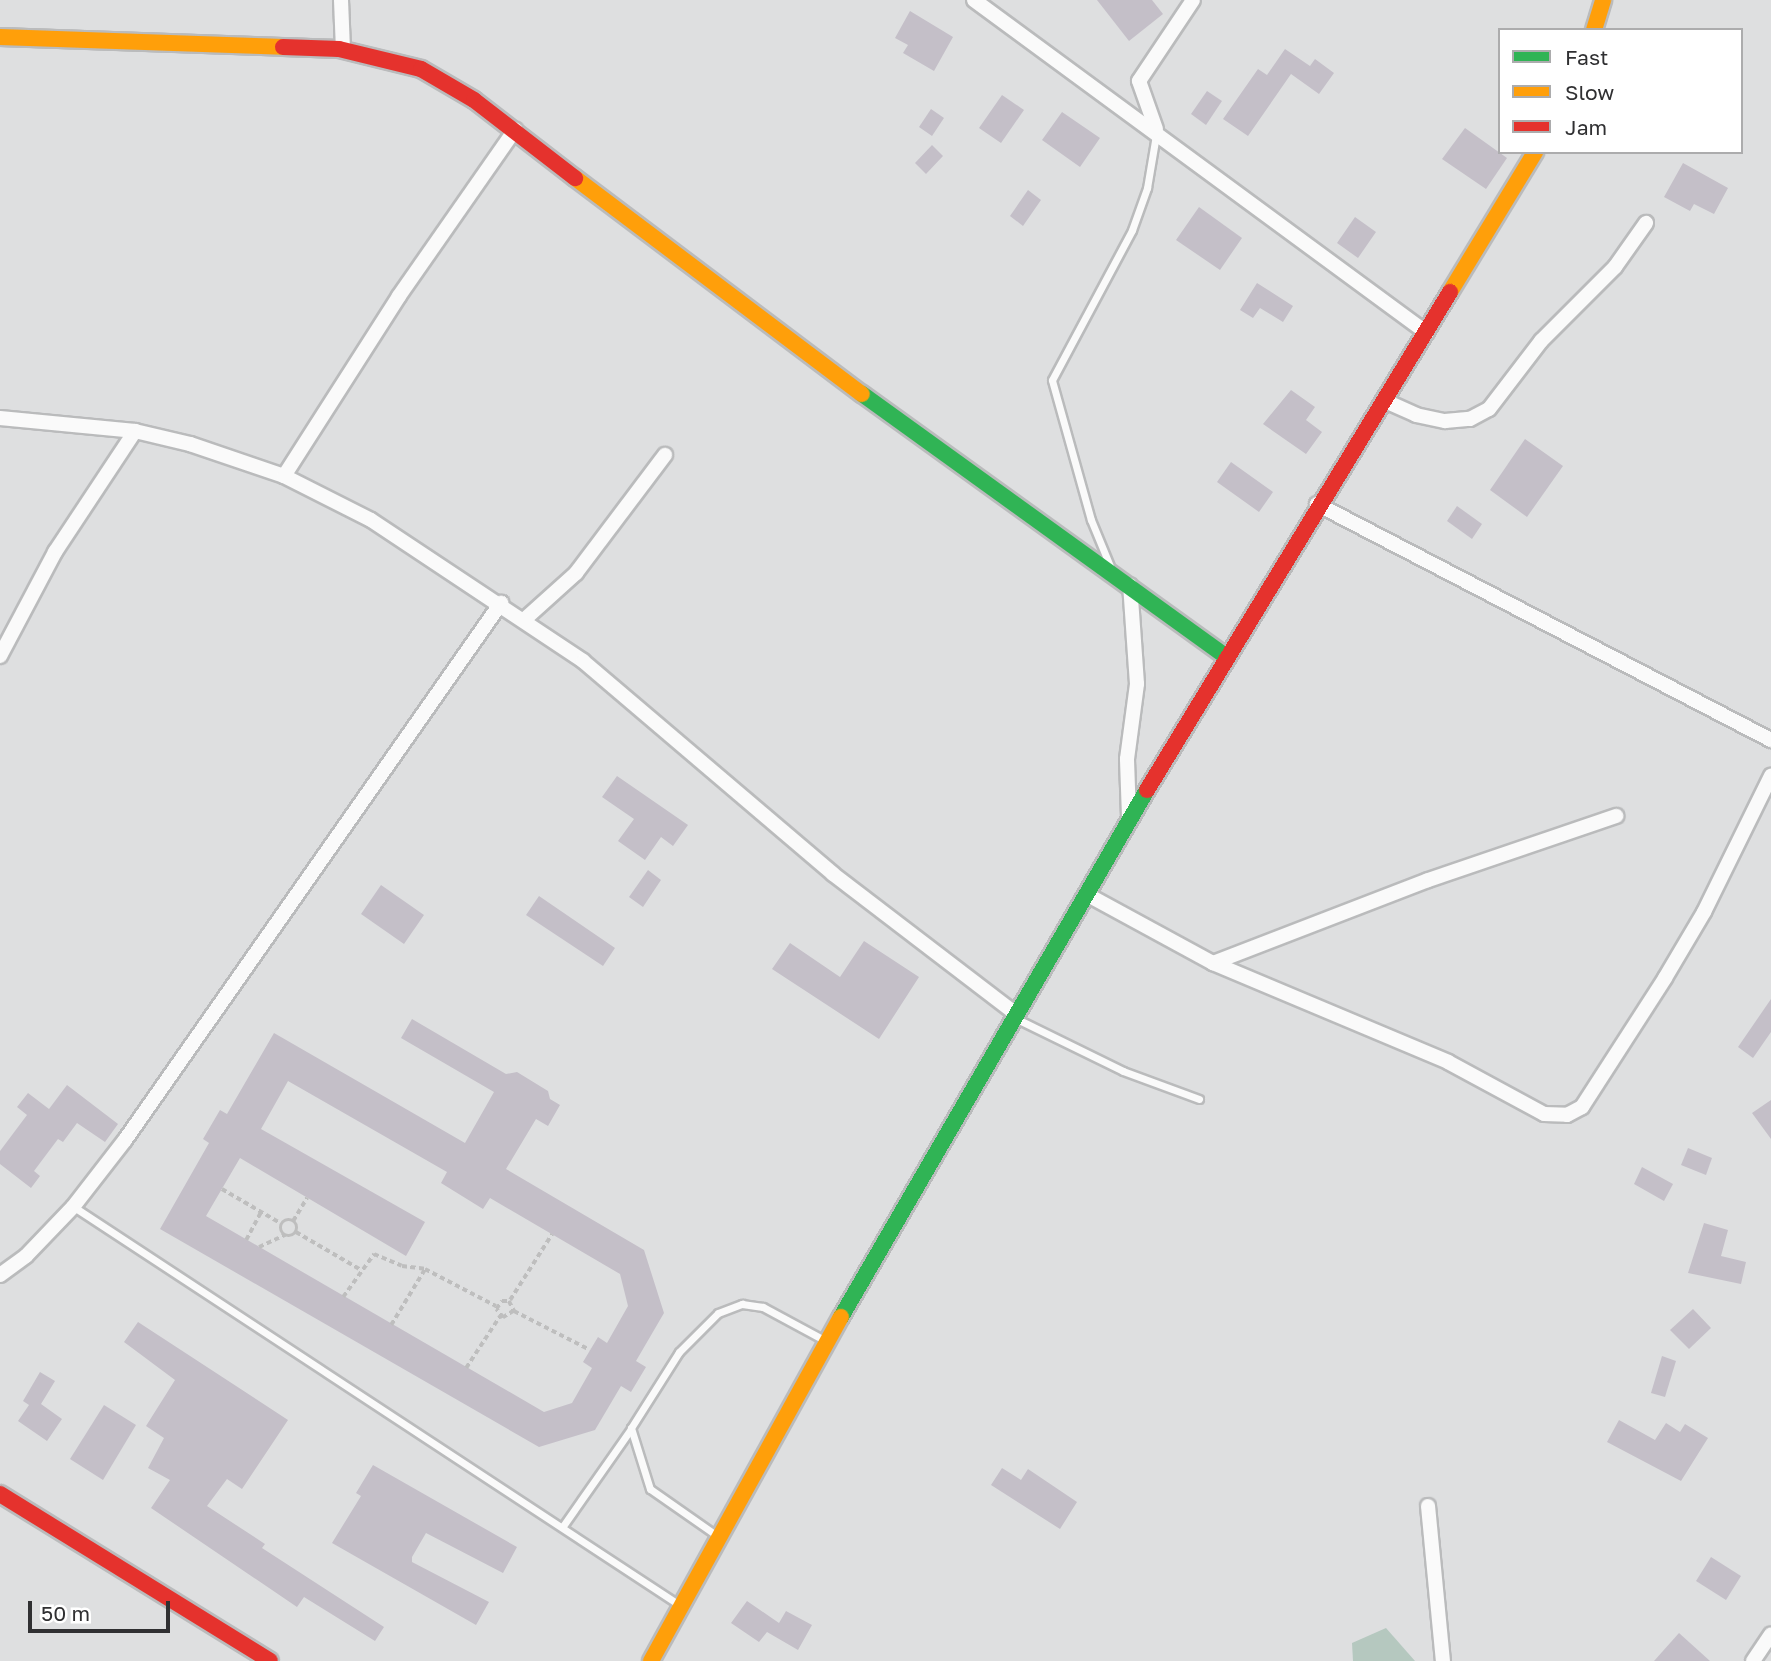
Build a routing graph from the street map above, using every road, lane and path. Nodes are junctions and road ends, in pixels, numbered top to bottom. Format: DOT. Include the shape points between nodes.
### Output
graph roads {
  1 [pos="341,0"];
  2 [pos="974,0"];
  3 [pos="1193,0"];
  4 [pos="1603,0"];
  5 [pos="1595,28"];
  6 [pos="0,37"];
  7 [pos="343,50"];
  8 [pos="1157,130"];
  9 [pos="515,131"];
  10 [pos="1534,154"];
  11 [pos="1646,223"];
  12 [pos="1427,333"];
  13 [pos="1383,400"];
  14 [pos="0,418"];
  15 [pos="135,431"];
  16 [pos="665,455"];
  17 [pos="284,477"];
  18 [pos="1317,504"];
  19 [pos="1113,573"];
  20 [pos="1130,585"];
  21 [pos="502,603"];
  22 [pos="525,619"];
  23 [pos="0,656"];
  24 [pos="1225,656"];
  25 [pos="1771,740"];
  26 [pos="1771,776"];
  27 [pos="1615,816"];
  28 [pos="1129,820"];
  29 [pos="1086,894"];
  30 [pos="1213,963"];
  31 [pos="1015,1015"];
  32 [pos="1199,1099"];
  33 [pos="222,1189"];
  34 [pos="307,1198"];
  35 [pos="73,1207"];
  36 [pos="261,1212"];
  37 [pos="293,1221"];
  38 [pos="282,1224"];
  39 [pos="296,1232"];
  40 [pos="552,1234"];
  41 [pos="285,1235"];
  42 [pos="246,1240"];
  43 [pos="259,1247"];
  44 [pos="425,1269"];
  45 [pos="361,1270"];
  46 [pos="0,1275"];
  47 [pos="343,1297"];
  48 [pos="509,1301"];
  49 [pos="496,1306"];
  50 [pos="514,1311"];
  51 [pos="500,1316"];
  52 [pos="391,1325"];
  53 [pos="827,1341"];
  54 [pos="590,1350"];
  55 [pos="466,1368"];
  56 [pos="631,1428"];
  57 [pos="0,1494"];
  58 [pos="1428,1506"];
  59 [pos="563,1525"];
  60 [pos="718,1537"];
  61 [pos="680,1606"];
  62 [pos="1770,1638"];
  63 [pos="270,1661"];
  64 [pos="651,1661"];
  65 [pos="1443,1661"];
  66 [pos="1753,1661"];
  1 -- 7 [label="street"];
  2 -- 8 [label="street"];
  3 -- 8 [label="street" via="1139,81"];
  4 -- 5 [label="street"];
  6 -- 7 [label="street"];
  7 -- 9 [label="street" via="421,69"];
  8 -- 12 [label="street"];
  8 -- 19 [label="lane" via="1147,188 1132,230 1052,380 1091,520"];
  9 -- 17 [label="street" via="399,296"];
  9 -- 19 [label="street" via="794,345"];
  10 -- 12 [label="street"];
  11 -- 13 [label="street" via="1615,267 1541,341 1489,410 1470,419 1446,421 1416,415"];
  12 -- 13 [label="street"];
  13 -- 18 [label="street"];
  14 -- 15 [label="street"];
  15 -- 17 [label="street"];
  15 -- 23 [label="street" via="55,552"];
  16 -- 22 [label="street" via="576,573"];
  17 -- 21 [label="street" via="371,520"];
  18 -- 24 [label="street"];
  18 -- 25 [label="street"];
  19 -- 20 [label="street"];
  20 -- 24 [label="street"];
  20 -- 28 [label="street" via="1137,684 1127,759"];
  21 -- 22 [label="street"];
  21 -- 35 [label="street" via="125,1140"];
  22 -- 31 [label="street" via="718,772 833,874"];
  24 -- 28 [label="street"];
  26 -- 30 [label="street" via="1704,912 1665,978 1582,1107 1567,1115 1544,1114 1448,1062"];
  27 -- 30 [label="street" via="1428,880"];
  28 -- 29 [label="street"];
  29 -- 30 [label="street"];
  29 -- 31 [label="street"];
  31 -- 32 [label="lane" via="1123,1071"];
  31 -- 53 [label="street"];
  33 -- 36 [label="path"];
  34 -- 37 [label="path"];
  35 -- 46 [label="street" via="26,1256"];
  35 -- 59 [label="lane" via="338,1385"];
  36 -- 38 [label="path"];
  36 -- 42 [label="path"];
  37 -- 38 [label="path"];
  37 -- 39 [label="path"];
  38 -- 41 [label="path"];
  39 -- 41 [label="path"];
  39 -- 45 [label="path"];
  40 -- 48 [label="path"];
  41 -- 43 [label="path"];
  44 -- 45 [label="path" via="402,1266 374,1254"];
  44 -- 49 [label="path"];
  44 -- 52 [label="path"];
  45 -- 47 [label="path"];
  48 -- 49 [label="path"];
  48 -- 50 [label="path"];
  49 -- 51 [label="path"];
  50 -- 51 [label="path" via="509,1317"];
  50 -- 54 [label="path"];
  51 -- 55 [label="path"];
  53 -- 56 [label="lane" via="763,1307 742,1304 718,1313 679,1352"];
  53 -- 60 [label="street"];
  56 -- 59 [label="lane"];
  56 -- 60 [label="lane" via="650,1489"];
  57 -- 63 [label="street"];
  58 -- 65 [label="street"];
  59 -- 61 [label="lane"];
  60 -- 61 [label="street"];
  61 -- 64 [label="street"];
  62 -- 66 [label="street"];
}
